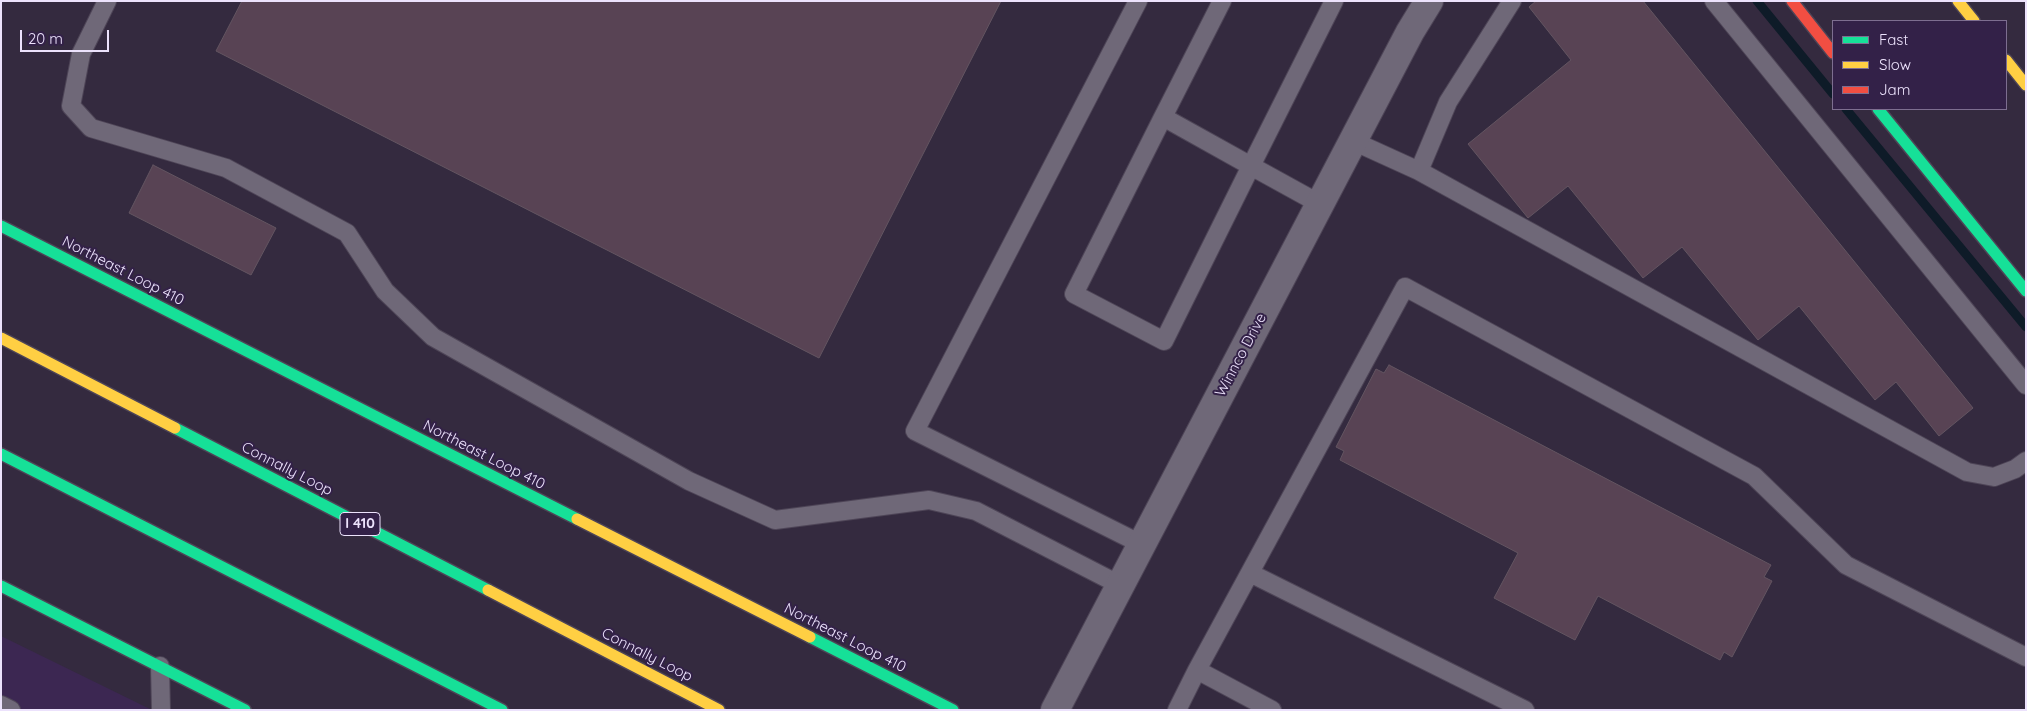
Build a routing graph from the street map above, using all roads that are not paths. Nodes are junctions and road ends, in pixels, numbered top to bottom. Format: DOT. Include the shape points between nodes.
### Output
graph roads {
  1 [pos="107,1"];
  2 [pos="1138,1"];
  3 [pos="1222,1"];
  4 [pos="1334,1"];
  5 [pos="1429,1"];
  6 [pos="1512,1"];
  7 [pos="1714,1"];
  8 [pos="1792,1"];
  9 [pos="1958,1"];
  10 [pos="1973,20"];
  11 [pos="1832,52"];
  12 [pos="2007,61"];
  13 [pos="2026,85"];
  14 [pos="1879,110"];
  15 [pos="1164,117"];
  16 [pos="1353,141"];
  17 [pos="1251,166"];
  18 [pos="1419,171"];
  19 [pos="1320,204"];
  20 [pos="1,226"];
  21 [pos="2026,292"];
  22 [pos="1,338"];
  23 [pos="2026,385"];
  24 [pos="1,454"];
  25 [pos="2026,461"];
  26 [pos="1141,544"];
  27 [pos="1250,573"];
  28 [pos="1120,585"];
  29 [pos="1,586"];
  30 [pos="2026,657"];
  31 [pos="160,666"];
  32 [pos="1197,670"];
  33 [pos="1,705"];
  34 [pos="11,710"];
  35 [pos="160,710"];
  36 [pos="245,710"];
  37 [pos="502,710"];
  38 [pos="719,710"];
  39 [pos="953,710"];
  40 [pos="1055,710"];
  41 [pos="1177,710"];
  42 [pos="1272,710"];
  43 [pos="1525,710"];
  1 -- 28 [label="lane" via="81,54 71,106 91,128 226,168 347,234 385,291 433,337 689,481 775,520 929,500 976,511"];
  2 -- 26 [label="lane" via="915,431"];
  3 -- 15 [label="lane"];
  4 -- 17 [label="lane"];
  5 -- 16 [label="street, Winnco Drive"];
  6 -- 18 [label="lane" via="1448,102"];
  7 -- 23 [label="lane"];
  8 -- 11 [label="main road"];
  9 -- 10 [label="main road"];
  12 -- 13 [label="main road"];
  14 -- 21 [label="main road"];
  15 -- 17 [label="lane"];
  15 -- 17 [label="lane" via="1074,294 1164,341"];
  16 -- 18 [label="lane"];
  16 -- 19 [label="street, Winnco Drive"];
  17 -- 19 [label="lane"];
  18 -- 25 [label="lane" via="1967,472 1994,477"];
  19 -- 26 [label="street, Winnco Drive"];
  20 -- 39 [label="main road, Northeast Loop 410"];
  22 -- 38 [label="main road, Connally Loop / I 410"];
  24 -- 37 [label="main road"];
  26 -- 28 [label="street, Winnco Drive"];
  27 -- 30 [label="lane" via="1405,287 1754,476 1846,565"];
  27 -- 32 [label="lane"];
  27 -- 43 [label="lane"];
  28 -- 40 [label="street, Winnco Drive"];
  29 -- 31 [label="main road"];
  31 -- 35 [label="lane"];
  31 -- 36 [label="main road"];
  32 -- 41 [label="lane"];
  32 -- 42 [label="lane"];
  33 -- 34 [label="lane"];
}
